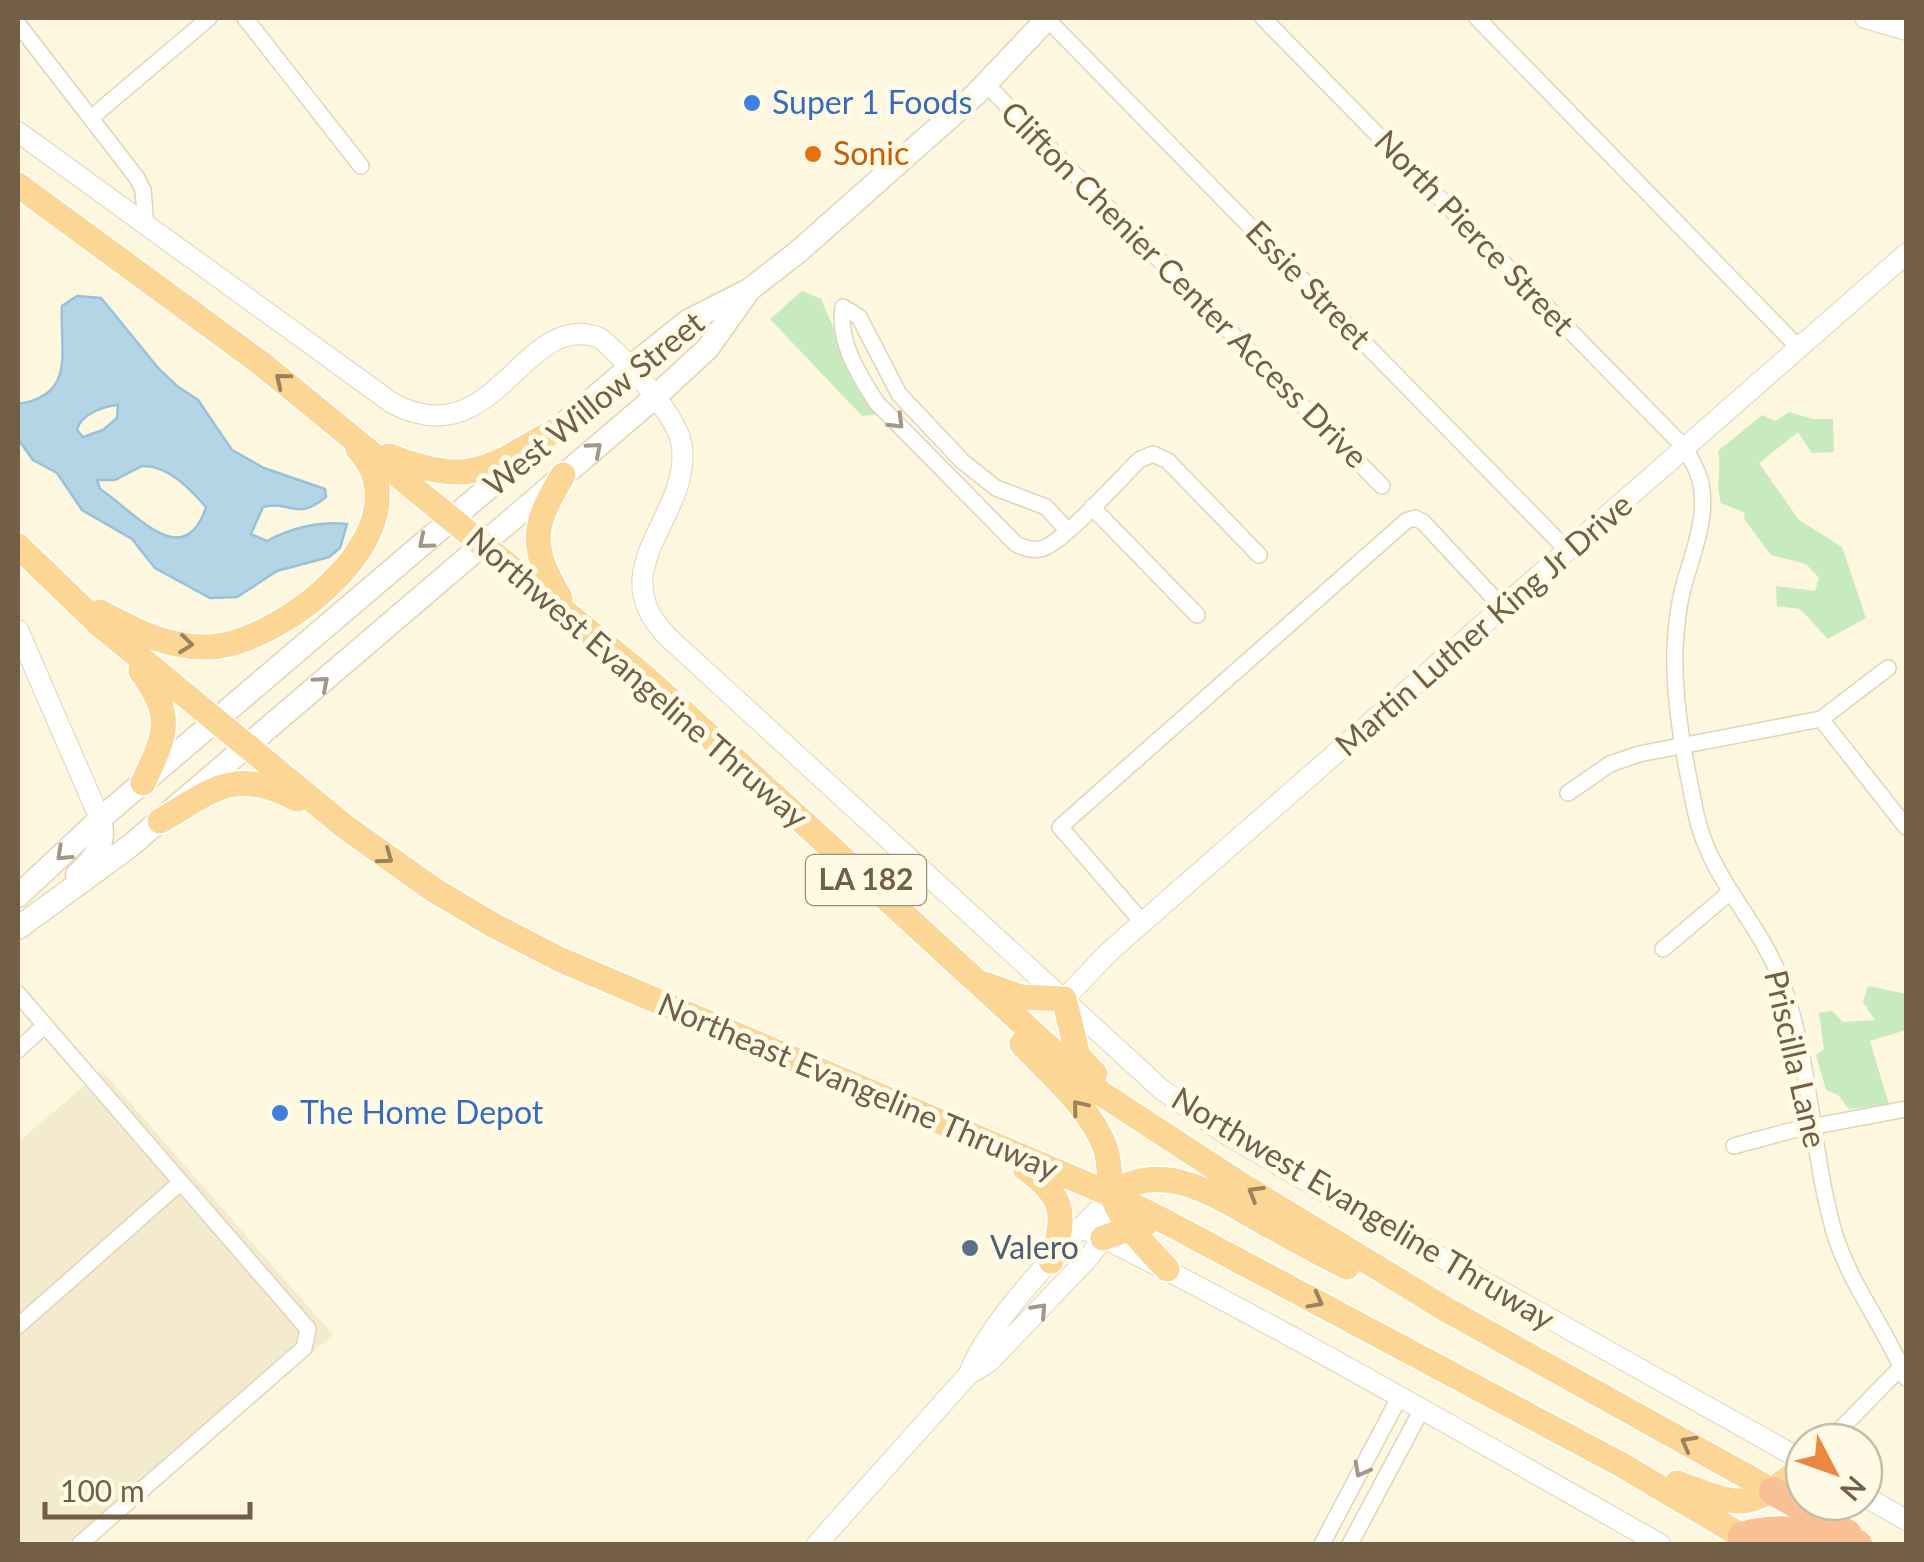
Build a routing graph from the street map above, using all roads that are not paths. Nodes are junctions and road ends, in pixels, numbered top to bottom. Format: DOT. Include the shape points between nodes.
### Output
graph roads {
  1 [pos="208,18"];
  2 [pos="245,18"];
  3 [pos="1048,18"];
  4 [pos="1263,18"];
  5 [pos="1477,18"];
  6 [pos="1864,18"];
  7 [pos="18,24"];
  8 [pos="1906,30"];
  9 [pos="986,84"];
  10 [pos="90,118"];
  11 [pos="18,132"];
  12 [pos="361,166"];
  13 [pos="18,184"];
  14 [pos="146,226"];
  15 [pos="1906,254"];
  16 [pos="749,290"];
  17 [pos="1798,347"];
  18 [pos="629,368"];
  19 [pos="888,376"];
  20 [pos="867,388"];
  21 [pos="654,398"];
  22 [pos="327,416"];
  23 [pos="556,430"];
  24 [pos="366,447"];
  25 [pos="1686,450"];
  26 [pos="962,460"];
  27 [pos="949,475"];
  28 [pos="564,476"];
  29 [pos="1382,486"];
  30 [pos="1092,506"];
  31 [pos="453,518"];
  32 [pos="1067,530"];
  33 [pos="484,544"];
  34 [pos="18,546"];
  35 [pos="1569,552"];
  36 [pos="1259,556"];
  37 [pos="65,594"];
  38 [pos="1504,609"];
  39 [pos="570,615"];
  40 [pos="1197,616"];
  41 [pos="18,630"];
  42 [pos="121,642"];
  43 [pos="1888,668"];
  44 [pos="1821,719"];
  45 [pos="215,720"];
  46 [pos="1684,746"];
  47 [pos="248,747"];
  48 [pos="143,783"];
  49 [pos="1568,794"];
  50 [pos="100,819"];
  51 [pos="160,820"];
  52 [pos="337,820"];
  53 [pos="1906,827"];
  54 [pos="878,891"];
  55 [pos="1730,893"];
  56 [pos="18,896"];
  57 [pos="53,905"];
  58 [pos="1143,923"];
  59 [pos="18,928"];
  60 [pos="1663,950"];
  61 [pos="975,981"];
  62 [pos="18,994"];
  63 [pos="1064,999"];
  64 [pos="44,1026"];
  65 [pos="18,1050"];
  66 [pos="1126,1107"];
  67 [pos="1906,1109"];
  68 [pos="1813,1126"];
  69 [pos="992,1145"];
  70 [pos="1734,1146"];
  71 [pos="181,1182"];
  72 [pos="1112,1195"];
  73 [pos="1168,1222"];
  74 [pos="1132,1228"];
  75 [pos="1092,1233"];
  76 [pos="1051,1261"];
  77 [pos="1167,1269"];
  78 [pos="1448,1310"];
  79 [pos="18,1326"];
  80 [pos="1905,1369"];
  81 [pos="969,1374"];
  82 [pos="1400,1396"];
  83 [pos="1422,1409"];
  84 [pos="1849,1422"];
  85 [pos="1784,1453"];
  86 [pos="1620,1464"];
  87 [pos="1784,1481"];
  88 [pos="1773,1491"];
  89 [pos="1884,1507"];
  90 [pos="1906,1520"];
  91 [pos="1745,1542"];
  92 [pos="80,1544"];
  93 [pos="817,1544"];
  94 [pos="1322,1544"];
  95 [pos="1350,1544"];
  96 [pos="1660,1544"];
  97 [pos="1858,1544"];
  98 [pos="1867,1544"];
  1 -- 10 [label="street"];
  2 -- 12 [label="street"];
  3 -- 9 [label="main road, West Willow Street"];
  3 -- 35 [label="street, Essie Street"];
  4 -- 25 [label="street, North Pierce Street"];
  5 -- 17 [label="street"];
  6 -- 8 [label="street"];
  7 -- 10 [label="street"];
  9 -- 16 [label="main road, West Willow Street"];
  9 -- 29 [label="street, Clifton Chenier Center Access Drive"];
  10 -- 14 [label="street" via="137,178"];
  11 -- 14 [label="street, Northwest Evangeline Thruway"];
  22 -- 13 [label="highway, Northwest Evangeline Thruway / LA 182, one-way"];
  14 -- 18 [label="street, Northwest Evangeline Thruway" via="416,414 463,412 548,344 576,332 600,338"];
  15 -- 17 [label="street, Martin Luther King Jr Drive"];
  16 -- 18 [label="main road, West Willow Street" via="688,321"];
  16 -- 21 [label="main road, West Willow Street" via="708,348"];
  17 -- 25 [label="street, Martin Luther King Jr Drive"];
  18 -- 21 [label="street, Northwest Evangeline Thruway"];
  18 -- 23 [label="main road, West Willow Street"];
  19 -- 20 [label="street"];
  19 -- 20 [label="street" via="858,317 842,307 840,325"];
  19 -- 26 [label="street"];
  20 -- 27 [label="street, one-way"];
  28 -- 21 [label="main road, West Willow Street, one-way"];
  21 -- 63 [label="street, Northwest Evangeline Thruway" via="674,422 682,447 680,471 642,572 643,598 660,629"];
  22 -- 24 [label="highway, Northwest Evangeline Thruway / LA 182"];
  37 -- 22 [label="highway, one-way" via="154,640 176,644 233,643 279,623 358,554 376,518 366,458"];
  23 -- 24 [label="highway" via="484,470 452,473 424,470"];
  23 -- 31 [label="main road, West Willow Street"];
  24 -- 31 [label="highway, Northwest Evangeline Thruway / LA 182"];
  25 -- 35 [label="street, Martin Luther King Jr Drive"];
  25 -- 46 [label="street, Priscilla Lane" via="1703,503 1676,636"];
  26 -- 27 [label="street"];
  26 -- 32 [label="street" via="996,488 1046,507"];
  27 -- 32 [label="street" via="1016,544 1046,547"];
  28 -- 33 [label="main road, West Willow Street"];
  28 -- 39 [label="highway" via="537,532 540,564"];
  30 -- 32 [label="street"];
  30 -- 36 [label="street" via="1139,460 1160,455"];
  30 -- 40 [label="street"];
  31 -- 33 [label="highway, Northwest Evangeline Thruway / LA 182"];
  31 -- 45 [label="main road, West Willow Street, one-way"];
  33 -- 39 [label="highway, Northwest Evangeline Thruway / LA 182"];
  47 -- 33 [label="main road, West Willow Street, one-way"];
  34 -- 37 [label="highway, Northeast Evangeline Thruway"];
  35 -- 38 [label="street, Martin Luther King Jr Drive"];
  37 -- 42 [label="highway, Northeast Evangeline Thruway"];
  38 -- 58 [label="street, Martin Luther King Jr Drive"];
  38 -- 58 [label="street" via="1420,520 1406,522 1372,551 1060,827"];
  39 -- 54 [label="highway, Northwest Evangeline Thruway / LA 182"];
  41 -- 50 [label="street"];
  42 -- 45 [label="highway, Northeast Evangeline Thruway"];
  42 -- 48 [label="highway" via="159,696 165,724"];
  43 -- 44 [label="street"];
  44 -- 46 [label="street"];
  44 -- 53 [label="street"];
  45 -- 47 [label="highway, Northeast Evangeline Thruway"];
  45 -- 48 [label="main road, West Willow Street"];
  46 -- 49 [label="street" via="1610,764"];
  46 -- 55 [label="street, Priscilla Lane" via="1702,834"];
  47 -- 51 [label="main road, West Willow Street"];
  47 -- 52 [label="highway, Northeast Evangeline Thruway"];
  48 -- 50 [label="main road, West Willow Street"];
  50 -- 56 [label="main road, West Willow Street, one-way"];
  50 -- 57 [label="main road" via="102,846"];
  51 -- 52 [label="highway" via="220,786 250,781"];
  51 -- 57 [label="main road, West Willow Street"];
  52 -- 69 [label="highway, Northeast Evangeline Thruway, one-way" via="434,890 561,960"];
  54 -- 61 [label="highway, Northwest Evangeline Thruway / LA 182"];
  72 -- 54 [label="highway, one-way" via="1102,1139 1082,1109"];
  55 -- 60 [label="street"];
  55 -- 68 [label="street, Priscilla Lane" via="1780,978"];
  57 -- 59 [label="main road"];
  58 -- 63 [label="street, Martin Luther King Jr Drive"];
  61 -- 63 [label="highway" via="1021,997"];
  61 -- 66 [label="highway, Northwest Evangeline Thruway / LA 182" via="1094,1088"];
  62 -- 64 [label="street"];
  63 -- 66 [label="highway" via="1078,1056"];
  63 -- 85 [label="street, Northwest Evangeline Thruway" via="1161,1089 1226,1134"];
  64 -- 65 [label="street"];
  64 -- 71 [label="street"];
  78 -- 66 [label="highway, Northwest Evangeline Thruway / LA 182, one-way"];
  67 -- 68 [label="street"];
  68 -- 70 [label="street"];
  68 -- 80 [label="street, Priscilla Lane" via="1842,1258"];
  69 -- 72 [label="highway, Northeast Evangeline Thruway"];
  69 -- 76 [label="highway" via="1050,1186 1062,1228"];
  71 -- 79 [label="street"];
  71 -- 92 [label="street" via="303,1320 309,1336 304,1348"];
  72 -- 73 [label="highway, Northeast Evangeline Thruway"];
  72 -- 74 [label="highway"];
  72 -- 75 [label="street"];
  72 -- 78 [label="highway" via="1159,1180 1202,1188 1400,1295"];
  73 -- 74 [label="highway"];
  73 -- 86 [label="highway, Northeast Evangeline Thruway, one-way"];
  74 -- 75 [label="highway"];
  74 -- 77 [label="highway"];
  75 -- 76 [label="street"];
  75 -- 77 [label="street"];
  81 -- 75 [label="street, one-way" via="1025,1326"];
  76 -- 81 [label="street" via="978,1350"];
  77 -- 82 [label="street"];
  88 -- 78 [label="highway, Northwest Evangeline Thruway / LA 182, one-way"];
  80 -- 84 [label="street"];
  81 -- 93 [label="street"];
  82 -- 83 [label="street"];
  82 -- 94 [label="street, one-way"];
  83 -- 95 [label="street"];
  83 -- 96 [label="street"];
  86 -- 88 [label="highway" via="1723,1500 1750,1502"];
  86 -- 91 [label="highway, Northeast Evangeline Thruway"];
  87 -- 88 [label="highway"];
  88 -- 98 [label="highway, Northwest Evangeline Thruway / LA 182"];
  89 -- 90 [label="street"];
  91 -- 97 [label="highway" via="1759,1531 1790,1530"];
}
